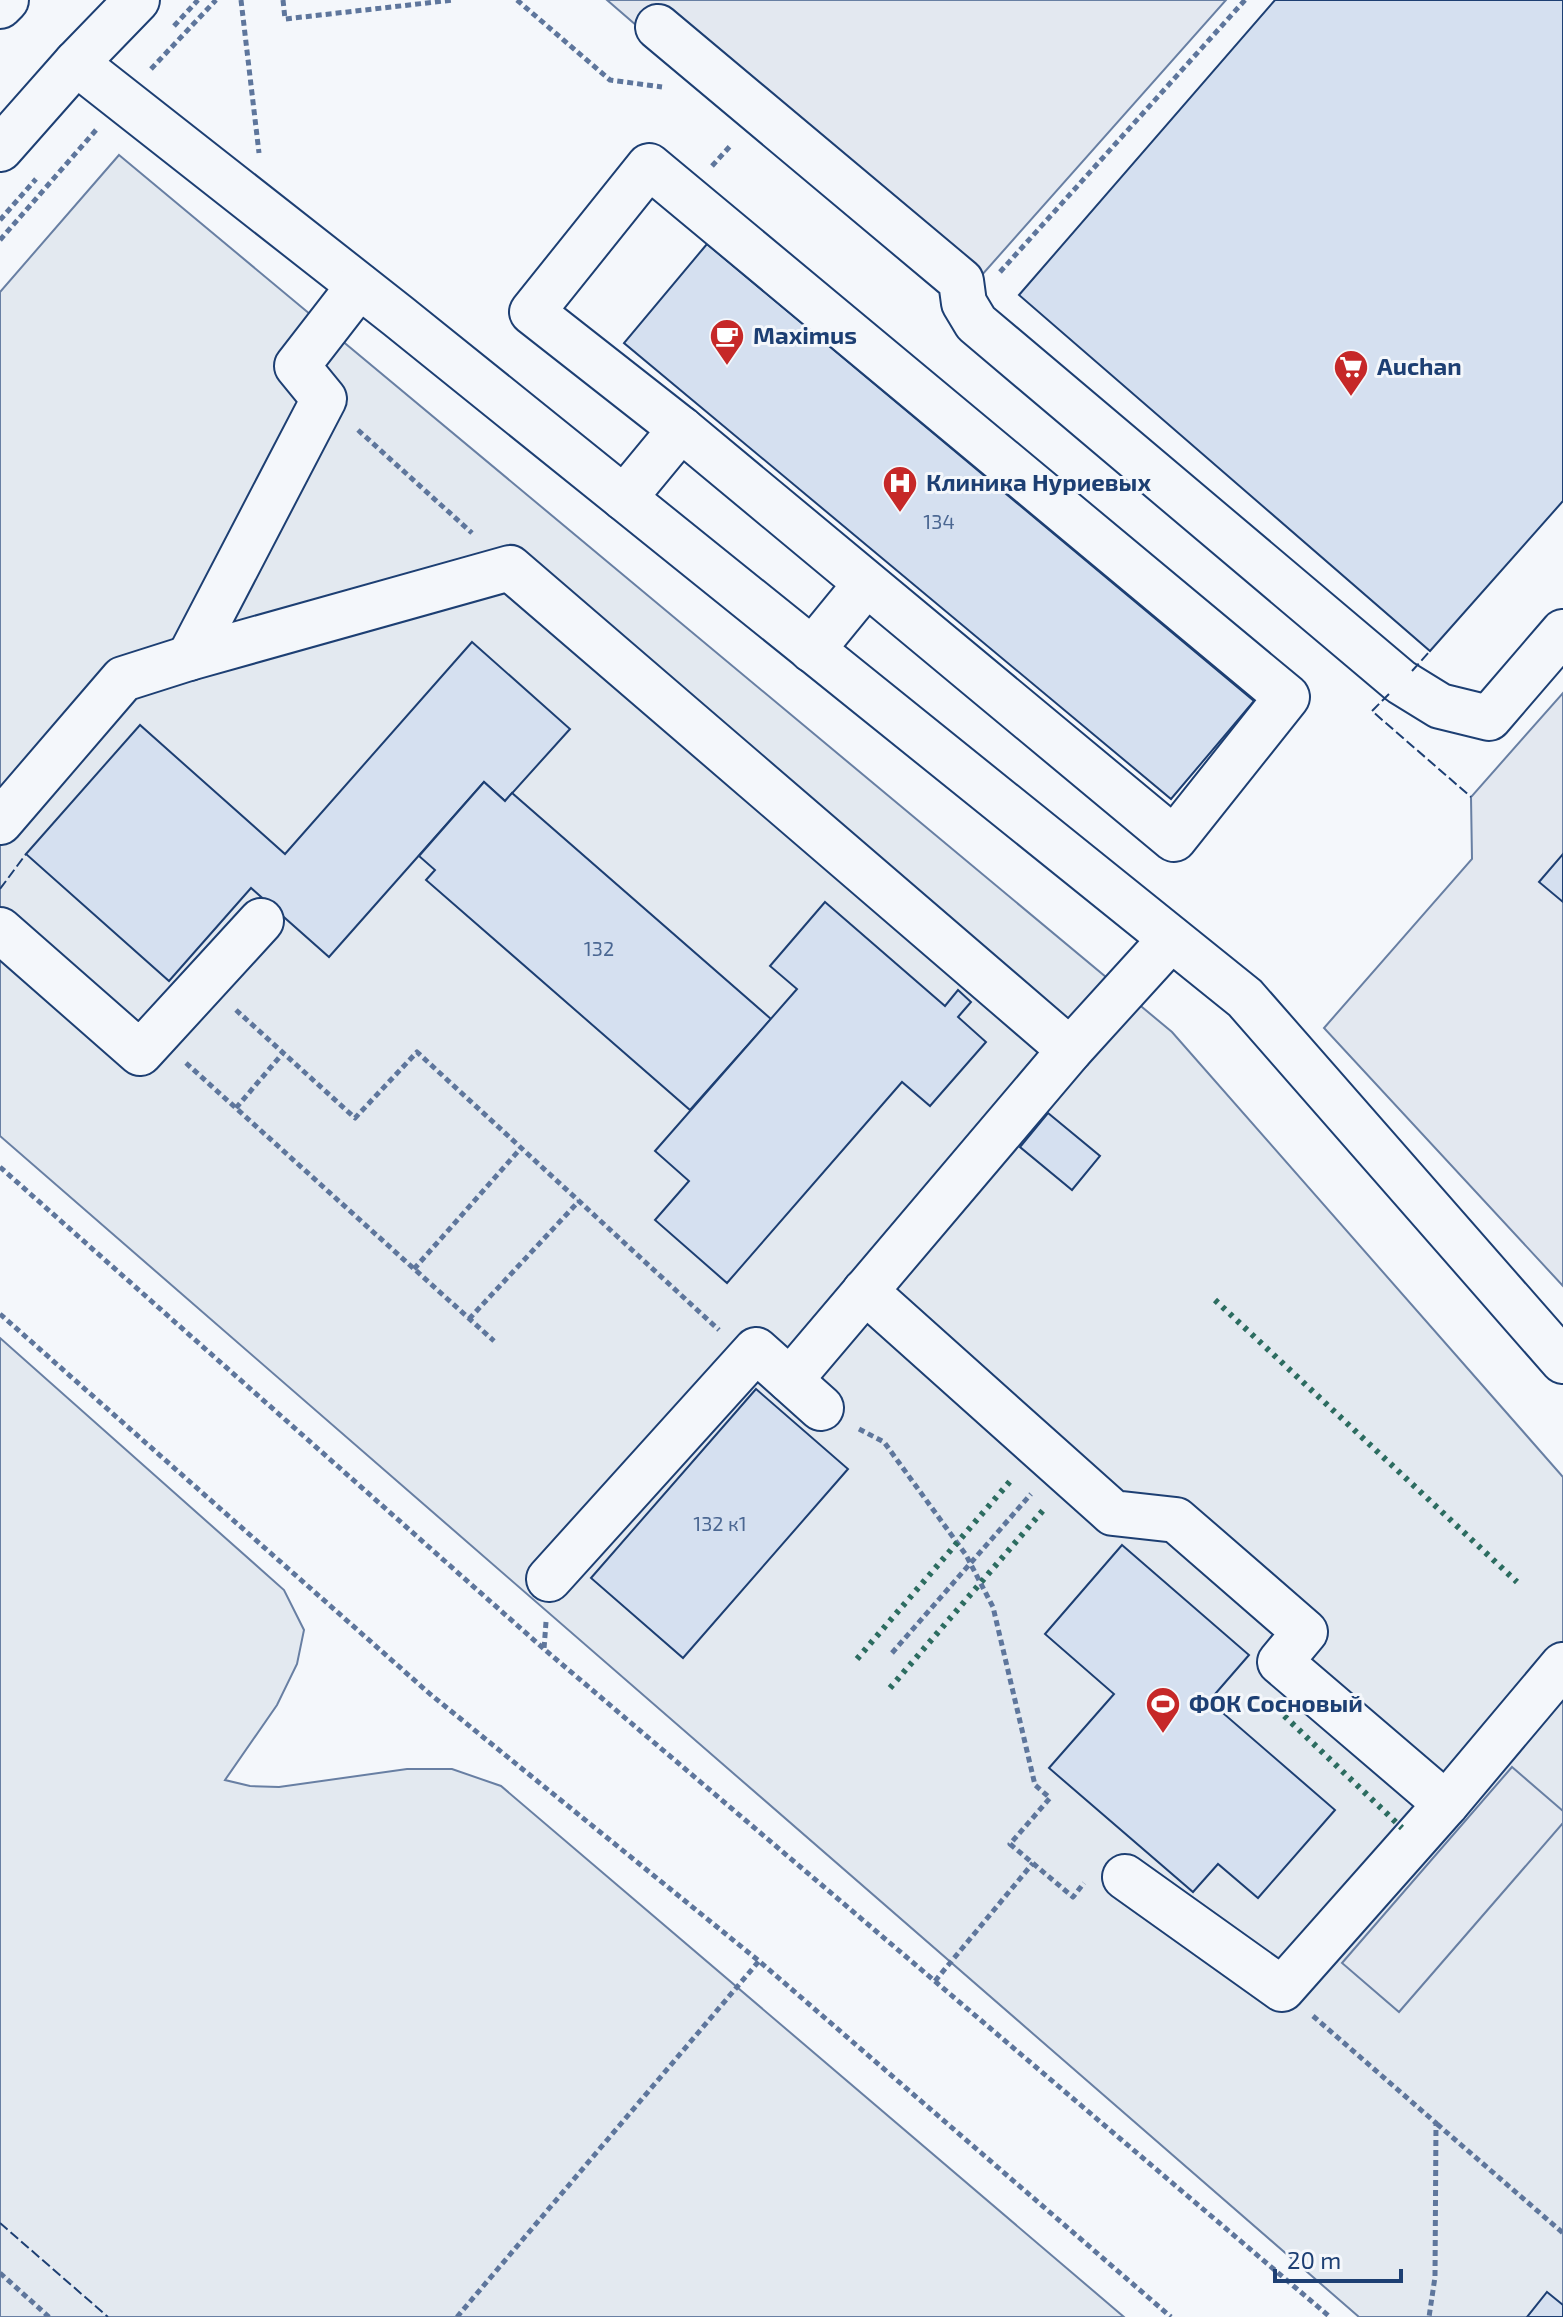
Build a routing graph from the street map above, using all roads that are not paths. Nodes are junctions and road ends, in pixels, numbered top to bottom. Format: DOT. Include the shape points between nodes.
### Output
graph roads {
  1 [pos="6,0"];
  2 [pos="137,0"];
  3 [pos="0,6"];
  4 [pos="658,27"];
  5 [pos="76,63"];
  6 [pos="0,149"];
  7 [pos="359,286"];
  8 [pos="681,429"];
  9 [pos="624,498"];
  10 [pos="866,584"];
  11 [pos="1563,632"];
  12 [pos="812,650"];
  13 [pos="189,658"];
  14 [pos="0,822"];
  15 [pos="261,921"];
  16 [pos="0,930"];
  17 [pos="1171,939"];
  18 [pos="1070,1050"];
  19 [pos="865,1291"];
  20 [pos="1563,1361"];
  21 [pos="549,1579"];
  22 [pos="1563,1665"];
  23 [pos="1446,1804"];
  24 [pos="1125,1877"];
  1 -- 3 [label="street"];
  2 -- 5 [label="street"];
  4 -- 11 [label="street" via="961,281 964,303 976,323 1401,682 1440,706 1489,718"];
  5 -- 6 [label="street"];
  5 -- 7 [label="street"];
  7 -- 9 [label="street"];
  7 -- 13 [label="street" via="297,366 324,399"];
  8 -- 9 [label="street"];
  8 -- 10 [label="street"];
  8 -- 10 [label="street" via="532,312 649,166 1287,697 1174,839"];
  9 -- 12 [label="street"];
  10 -- 12 [label="street"];
  12 -- 17 [label="street"];
  13 -- 14 [label="street" via="123,679"];
  13 -- 18 [label="street" via="510,568"];
  15 -- 16 [label="street" via="140,1053"];
  17 -- 18 [label="street"];
  17 -- 20 [label="street" via="1245,998"];
  18 -- 19 [label="street"];
  19 -- 21 [label="street" via="805,1394 756,1350"];
  19 -- 23 [label="street" via="1113,1513 1176,1520 1305,1632 1280,1662"];
  22 -- 23 [label="street"];
  23 -- 24 [label="street" via="1282,1989"];
}
